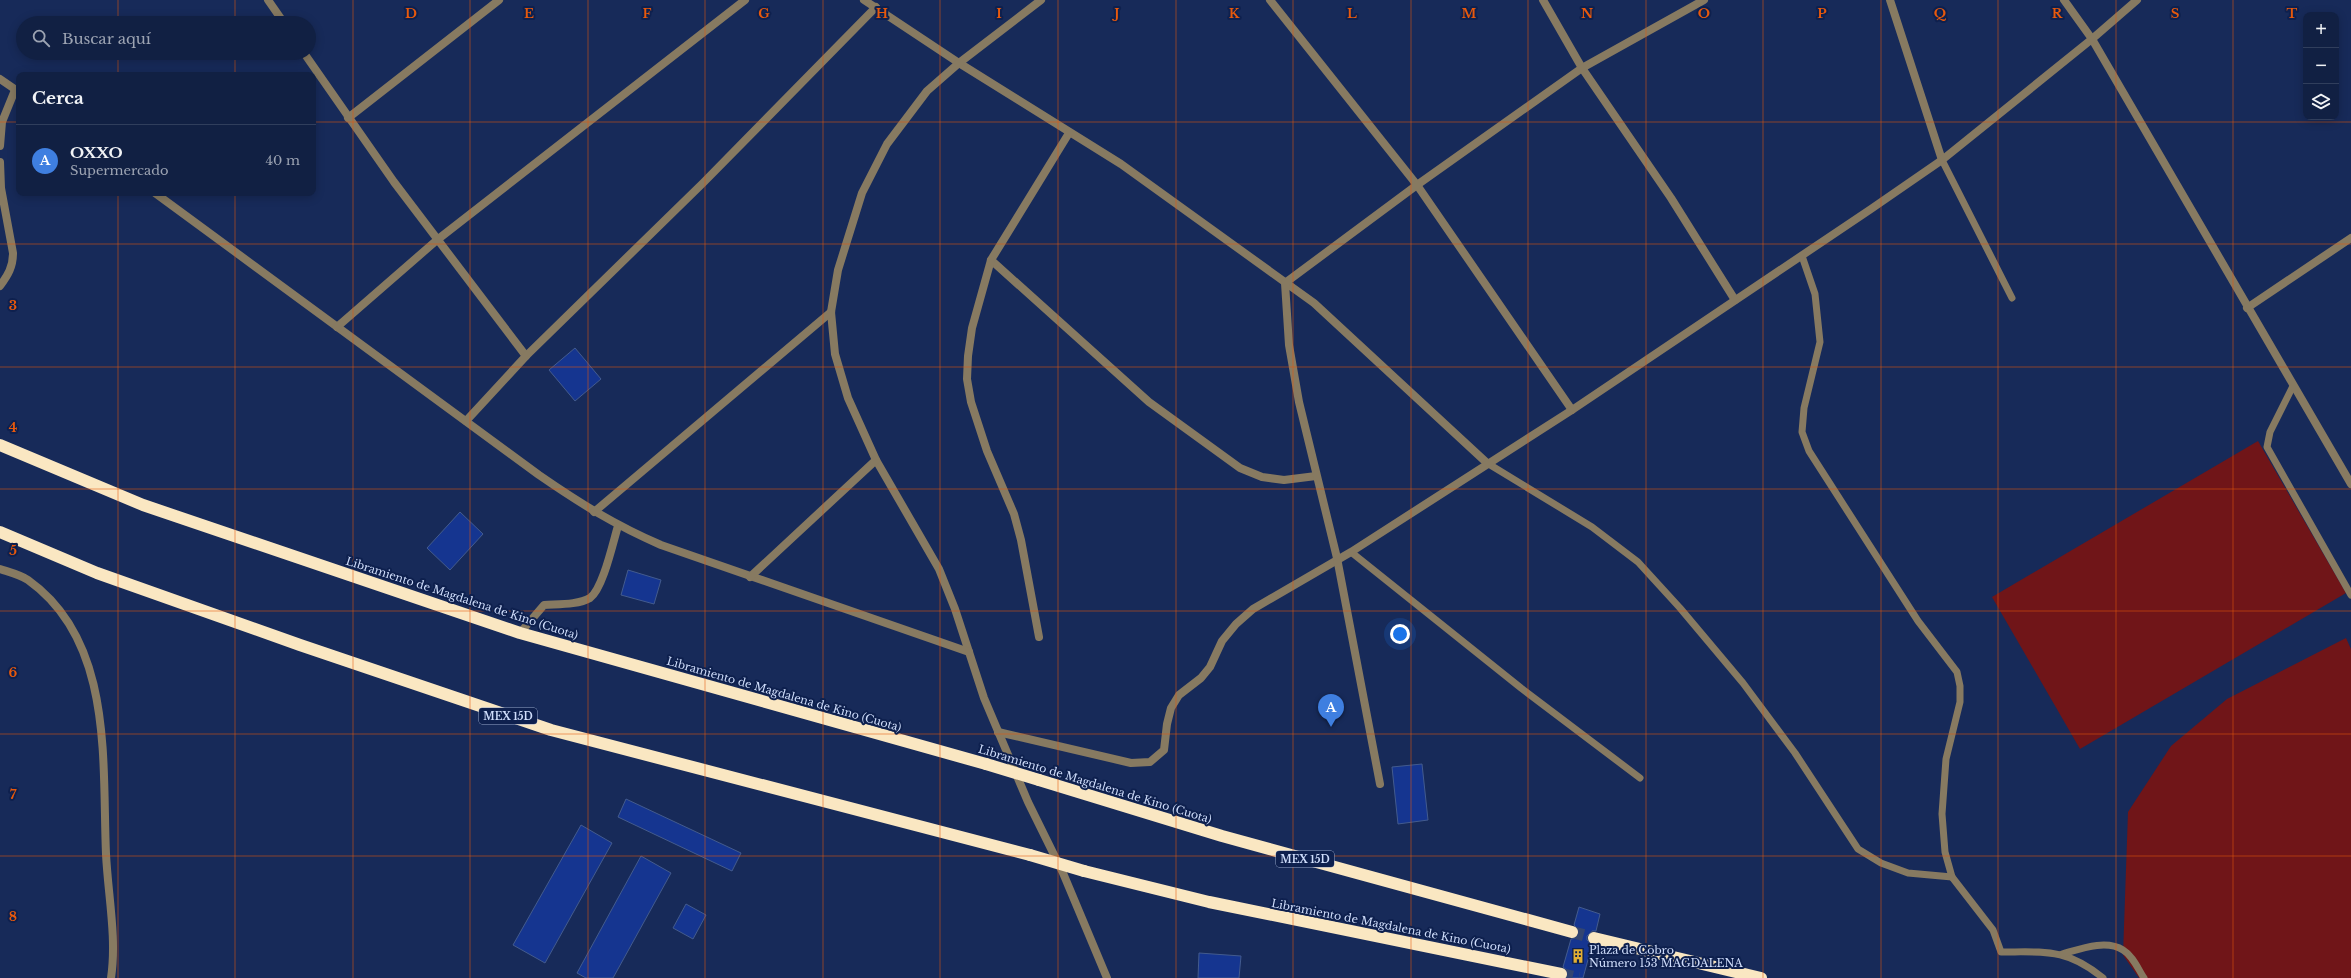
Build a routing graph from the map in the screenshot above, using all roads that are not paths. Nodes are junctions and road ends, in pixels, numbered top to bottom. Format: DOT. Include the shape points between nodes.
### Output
graph roads {
  1 [pos="268,0"];
  2 [pos="499,0"];
  3 [pos="745,0"];
  4 [pos="864,0"];
  5 [pos="1041,0"];
  6 [pos="1270,0"];
  7 [pos="1543,0"];
  8 [pos="1704,0"];
  9 [pos="1890,0"];
  10 [pos="2064,0"];
  11 [pos="2137,0"];
  12 [pos="876,7"];
  13 [pos="279,16"];
  14 [pos="2092,39"];
  15 [pos="309,60"];
  16 [pos="959,63"];
  17 [pos="1582,68"];
  18 [pos="0,79"];
  19 [pos="16,90"];
  20 [pos="16,93"];
  21 [pos="348,118"];
  22 [pos="1069,133"];
  23 [pos="0,146"];
  24 [pos="1942,160"];
  25 [pos="0,162"];
  26 [pos="1417,186"];
  27 [pos="159,196"];
  28 [pos="2351,238"];
  29 [pos="437,240"];
  30 [pos="1802,256"];
  31 [pos="991,260"];
  32 [pos="1285,283"];
  33 [pos="0,286"];
  34 [pos="2012,298"];
  35 [pos="1735,300"];
  36 [pos="2247,308"];
  37 [pos="831,312"];
  38 [pos="337,327"];
  39 [pos="526,356"];
  40 [pos="2293,386"];
  41 [pos="1572,410"];
  42 [pos="466,421"];
  43 [pos="0,445"];
  44 [pos="876,460"];
  45 [pos="1487,463"];
  46 [pos="1316,476"];
  47 [pos="2351,484"];
  48 [pos="594,512"];
  49 [pos="618,526"];
  50 [pos="0,532"];
  51 [pos="1351,552"];
  52 [pos="1337,558"];
  53 [pos="0,569"];
  54 [pos="750,577"];
  55 [pos="2351,594"];
  56 [pos="520,633"];
  57 [pos="1038,638"];
  58 [pos="969,652"];
  59 [pos="998,732"];
  60 [pos="1640,778"];
  61 [pos="1380,784"];
  62 [pos="1952,877"];
  63 [pos="1572,932"];
  64 [pos="1594,938"];
  65 [pos="2062,954"];
  66 [pos="1562,974"];
  67 [pos="111,978"];
  68 [pos="1107,978"];
  69 [pos="1761,978"];
  70 [pos="2103,978"];
  71 [pos="2144,978"];
  1 -- 13 [label="street"];
  2 -- 21 [label="street"];
  3 -- 29 [label="street"];
  4 -- 12 [label="street"];
  5 -- 16 [label="street"];
  6 -- 26 [label="street"];
  7 -- 17 [label="street"];
  8 -- 17 [label="street"];
  9 -- 24 [label="street"];
  10 -- 14 [label="street"];
  11 -- 14 [label="street"];
  12 -- 16 [label="street"];
  12 -- 39 [label="street" via="714,172"];
  14 -- 24 [label="street"];
  14 -- 36 [label="street"];
  15 -- 21 [label="street"];
  16 -- 22 [label="street"];
  16 -- 37 [label="street" via="928,91 887,144 862,193 838,270"];
  17 -- 26 [label="street"];
  17 -- 35 [label="street" via="1671,198"];
  18 -- 19 [label="street"];
  20 -- 23 [label="street" via="2,122"];
  21 -- 29 [label="street"];
  22 -- 31 [label="street"];
  22 -- 32 [label="street" via="1121,164"];
  24 -- 30 [label="street"];
  24 -- 34 [label="lane"];
  25 -- 33 [label="street" via="1,188 13,263"];
  26 -- 32 [label="street"];
  26 -- 41 [label="street"];
  27 -- 38 [label="street"];
  28 -- 36 [label="street"];
  29 -- 38 [label="street"];
  29 -- 39 [label="street"];
  30 -- 35 [label="street"];
  30 -- 62 [label="lane" via="1814,294 1820,342 1804,408 1802,432 1809,451 1918,621 1957,672 1960,702 1946,759 1942,814 1944,852"];
  31 -- 46 [label="street" via="1149,402 1240,468 1262,477 1284,480"];
  31 -- 57 [label="street" via="972,328 967,379 987,451 1014,514"];
  32 -- 45 [label="street" via="1314,303"];
  32 -- 46 [label="street" via="1289,345"];
  35 -- 41 [label="street"];
  36 -- 40 [label="street"];
  37 -- 44 [label="street" via="835,354 848,398"];
  37 -- 48 [label="street"];
  38 -- 42 [label="street"];
  39 -- 42 [label="street"];
  40 -- 47 [label="street"];
  40 -- 55 [label="lane" via="2270,432 2267,447"];
  41 -- 45 [label="street"];
  42 -- 48 [label="street"];
  43 -- 56 [label="highway, Libramiento de Magdalena de Kino (Cuota) / MEX 15D" via="143,505"];
  44 -- 54 [label="street"];
  44 -- 58 [label="street" via="939,568"];
  45 -- 51 [label="street"];
  45 -- 62 [label="lane" via="1592,527 1638,562 1743,683 1795,753 1858,849 1881,863 1908,874"];
  46 -- 52 [label="street"];
  48 -- 49 [label="street"];
  49 -- 54 [label="street" via="661,545"];
  49 -- 56 [label="street" via="602,579 594,594 581,601 544,605"];
  50 -- 66 [label="highway, Libramiento de Magdalena de Kino (Cuota) / MEX 15D, bridge" via="97,573 551,730 1209,902"];
  51 -- 52 [label="street"];
  51 -- 60 [label="lane" via="1528,693"];
  52 -- 59 [label="street" via="1253,609 1236,624 1222,641 1210,667 1179,695 1171,708 1164,750 1150,762 1132,763"];
  52 -- 61 [label="street"];
  53 -- 67 [label="street" via="28,580 66,616 86,660 94,686 103,762 107,884 113,948"];
  54 -- 58 [label="street"];
  56 -- 63 [label="highway, Libramiento de Magdalena de Kino (Cuota) / MEX 15D, bridge" via="986,764 1222,836"];
  58 -- 59 [label="street"];
  59 -- 68 [label="street" via="1028,802 1063,873 1095,955"];
  62 -- 65 [label="lane" via="1993,930 2001,952"];
  64 -- 69 [label="highway"];
  65 -- 70 [label="lane" via="2082,961"];
  65 -- 71 [label="lane" via="2094,946 2116,947 2128,955"];
}
